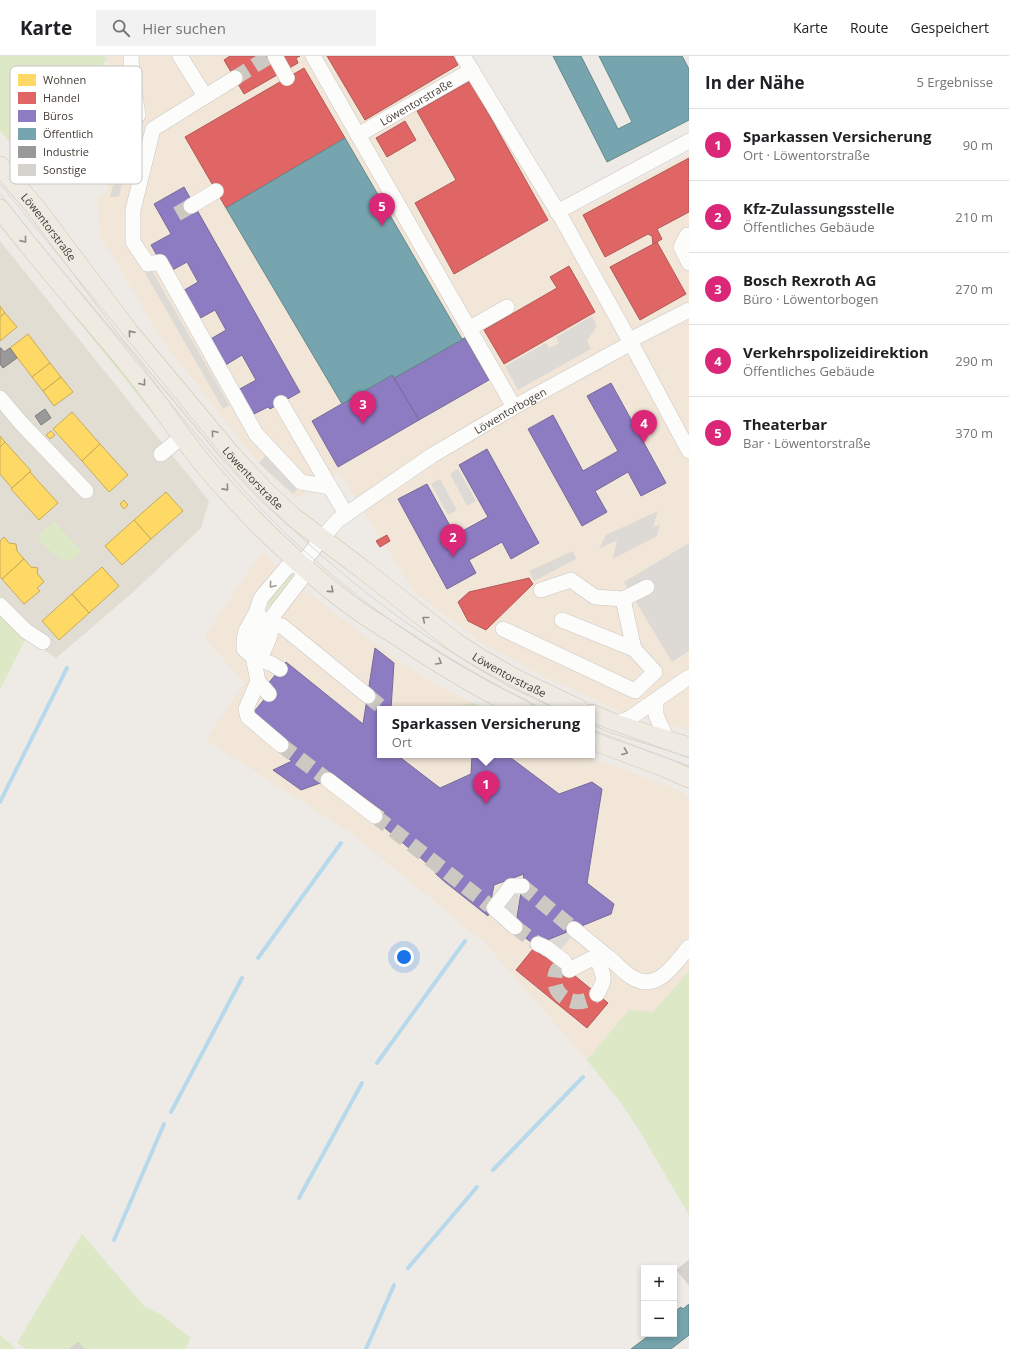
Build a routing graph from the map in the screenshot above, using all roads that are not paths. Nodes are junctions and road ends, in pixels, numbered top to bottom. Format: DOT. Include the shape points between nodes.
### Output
graph roads {
  1 [pos="131,56"];
  2 [pos="180,56"];
  3 [pos="275,56"];
  4 [pos="313,56"];
  5 [pos="463,56"];
  6 [pos="131,66"];
  7 [pos="472,70"];
  8 [pos="235,78"];
  9 [pos="287,78"];
  10 [pos="205,96"];
  11 [pos="689,141"];
  12 [pos="358,142"];
  13 [pos="0,166"];
  14 [pos="142,173"];
  15 [pos="10,178"];
  16 [pos="15,184"];
  17 [pos="139,184"];
  18 [pos="216,191"];
  19 [pos="191,206"];
  20 [pos="0,209"];
  21 [pos="557,212"];
  22 [pos="687,235"];
  23 [pos="689,263"];
  24 [pos="507,307"];
  25 [pos="689,310"];
  26 [pos="470,328"];
  27 [pos="631,343"];
  28 [pos="0,398"];
  29 [pos="281,403"];
  30 [pos="514,407"];
  31 [pos="182,437"];
  32 [pos="689,451"];
  33 [pos="161,454"];
  34 [pos="330,487"];
  35 [pos="86,491"];
  36 [pos="346,514"];
  37 [pos="322,538"];
  38 [pos="302,564"];
  39 [pos="647,587"];
  40 [pos="541,590"];
  41 [pos="623,599"];
  42 [pos="0,605"];
  43 [pos="263,619"];
  44 [pos="562,620"];
  45 [pos="503,629"];
  46 [pos="43,642"];
  47 [pos="634,649"];
  48 [pos="253,657"];
  49 [pos="280,670"];
  50 [pos="655,672"];
  51 [pos="689,677"];
  52 [pos="258,681"];
  53 [pos="672,689"];
  54 [pos="269,694"];
  55 [pos="368,696"];
  56 [pos="656,700"];
  57 [pos="517,706"];
  58 [pos="573,706"];
  59 [pos="595,715"];
  60 [pos="615,724"];
  61 [pos="667,740"];
  62 [pos="595,741"];
  63 [pos="281,745"];
  64 [pos="689,747"];
  65 [pos="689,778"];
  66 [pos="328,780"];
  67 [pos="375,816"];
  68 [pos="522,886"];
  69 [pos="515,927"];
  70 [pos="574,929"];
  71 [pos="538,944"];
  72 [pos="689,947"];
  73 [pos="598,962"];
  74 [pos="594,991"];
  1 -- 6 [label="street"];
  2 -- 10 [label="street"];
  3 -- 9 [label="street"];
  4 -- 12 [label="street"];
  5 -- 7 [label="street"];
  7 -- 12 [label="street, Löwentorstraße"];
  7 -- 21 [label="street"];
  8 -- 10 [label="street"];
  10 -- 14 [label="street" via="153,128"];
  11 -- 21 [label="street"];
  12 -- 26 [label="street"];
  15 -- 13 [label="main road, Löwentorstraße, one-way"];
  37 -- 16 [label="main road, Löwentorstraße, one-way" via="293,517 229,452 130,332"];
  17 -- 34 [label="street" via="133,210 133,242 148,264 160,262 256,434 301,482"];
  18 -- 19 [label="street"];
  20 -- 31 [label="main road, one-way" via="30,249 130,367"];
  21 -- 27 [label="street"];
  22 -- 23 [label="street" via="681,248"];
  24 -- 26 [label="street"];
  25 -- 27 [label="street, Löwentorbogen" via="636,337"];
  26 -- 30 [label="street"];
  27 -- 30 [label="street, Löwentorbogen"];
  27 -- 32 [label="street"];
  28 -- 35 [label="street"];
  29 -- 34 [label="street"];
  30 -- 36 [label="street, Löwentorbogen" via="431,456"];
  31 -- 33 [label="street"];
  31 -- 38 [label="main road, one-way" via="269,536"];
  34 -- 36 [label="street"];
  36 -- 37 [label="street, Löwentorbogen"];
  37 -- 38 [label="street, Löwentorbogen"];
  58 -- 37 [label="main road, Löwentorstraße, one-way" via="480,659 456,643"];
  38 -- 43 [label="street" via="302,578 275,613"];
  38 -- 57 [label="main road, one-way" via="342,598 386,628 475,684"];
  39 -- 41 [label="street"];
  40 -- 41 [label="street" via="571,580 595,597"];
  41 -- 47 [label="street"];
  42 -- 46 [label="street" via="26,631"];
  43 -- 48 [label="street" via="271,631 263,652"];
  43 -- 48 [label="street" via="246,631 244,649"];
  43 -- 55 [label="street" via="282,626"];
  44 -- 47 [label="street"];
  45 -- 50 [label="street" via="635,691"];
  47 -- 50 [label="street"];
  48 -- 49 [label="street"];
  48 -- 52 [label="street"];
  50 -- 53 [label="street"];
  51 -- 53 [label="street"];
  52 -- 54 [label="street"];
  52 -- 63 [label="street" via="246,709 248,717"];
  53 -- 56 [label="street"];
  56 -- 60 [label="street" via="630,718"];
  56 -- 61 [label="street" via="656,715"];
  59 -- 60 [label="main road"];
  60 -- 61 [label="main road"];
  61 -- 64 [label="main road"];
  62 -- 65 [label="main road, one-way"];
  66 -- 67 [label="street"];
  68 -- 69 [label="street" via="511,886 492,907"];
  70 -- 73 [label="street"];
  71 -- 73 [label="street" via="547,948 565,965"];
  72 -- 73 [label="street" via="667,973 649,982 635,979"];
  73 -- 74 [label="street"];
}
